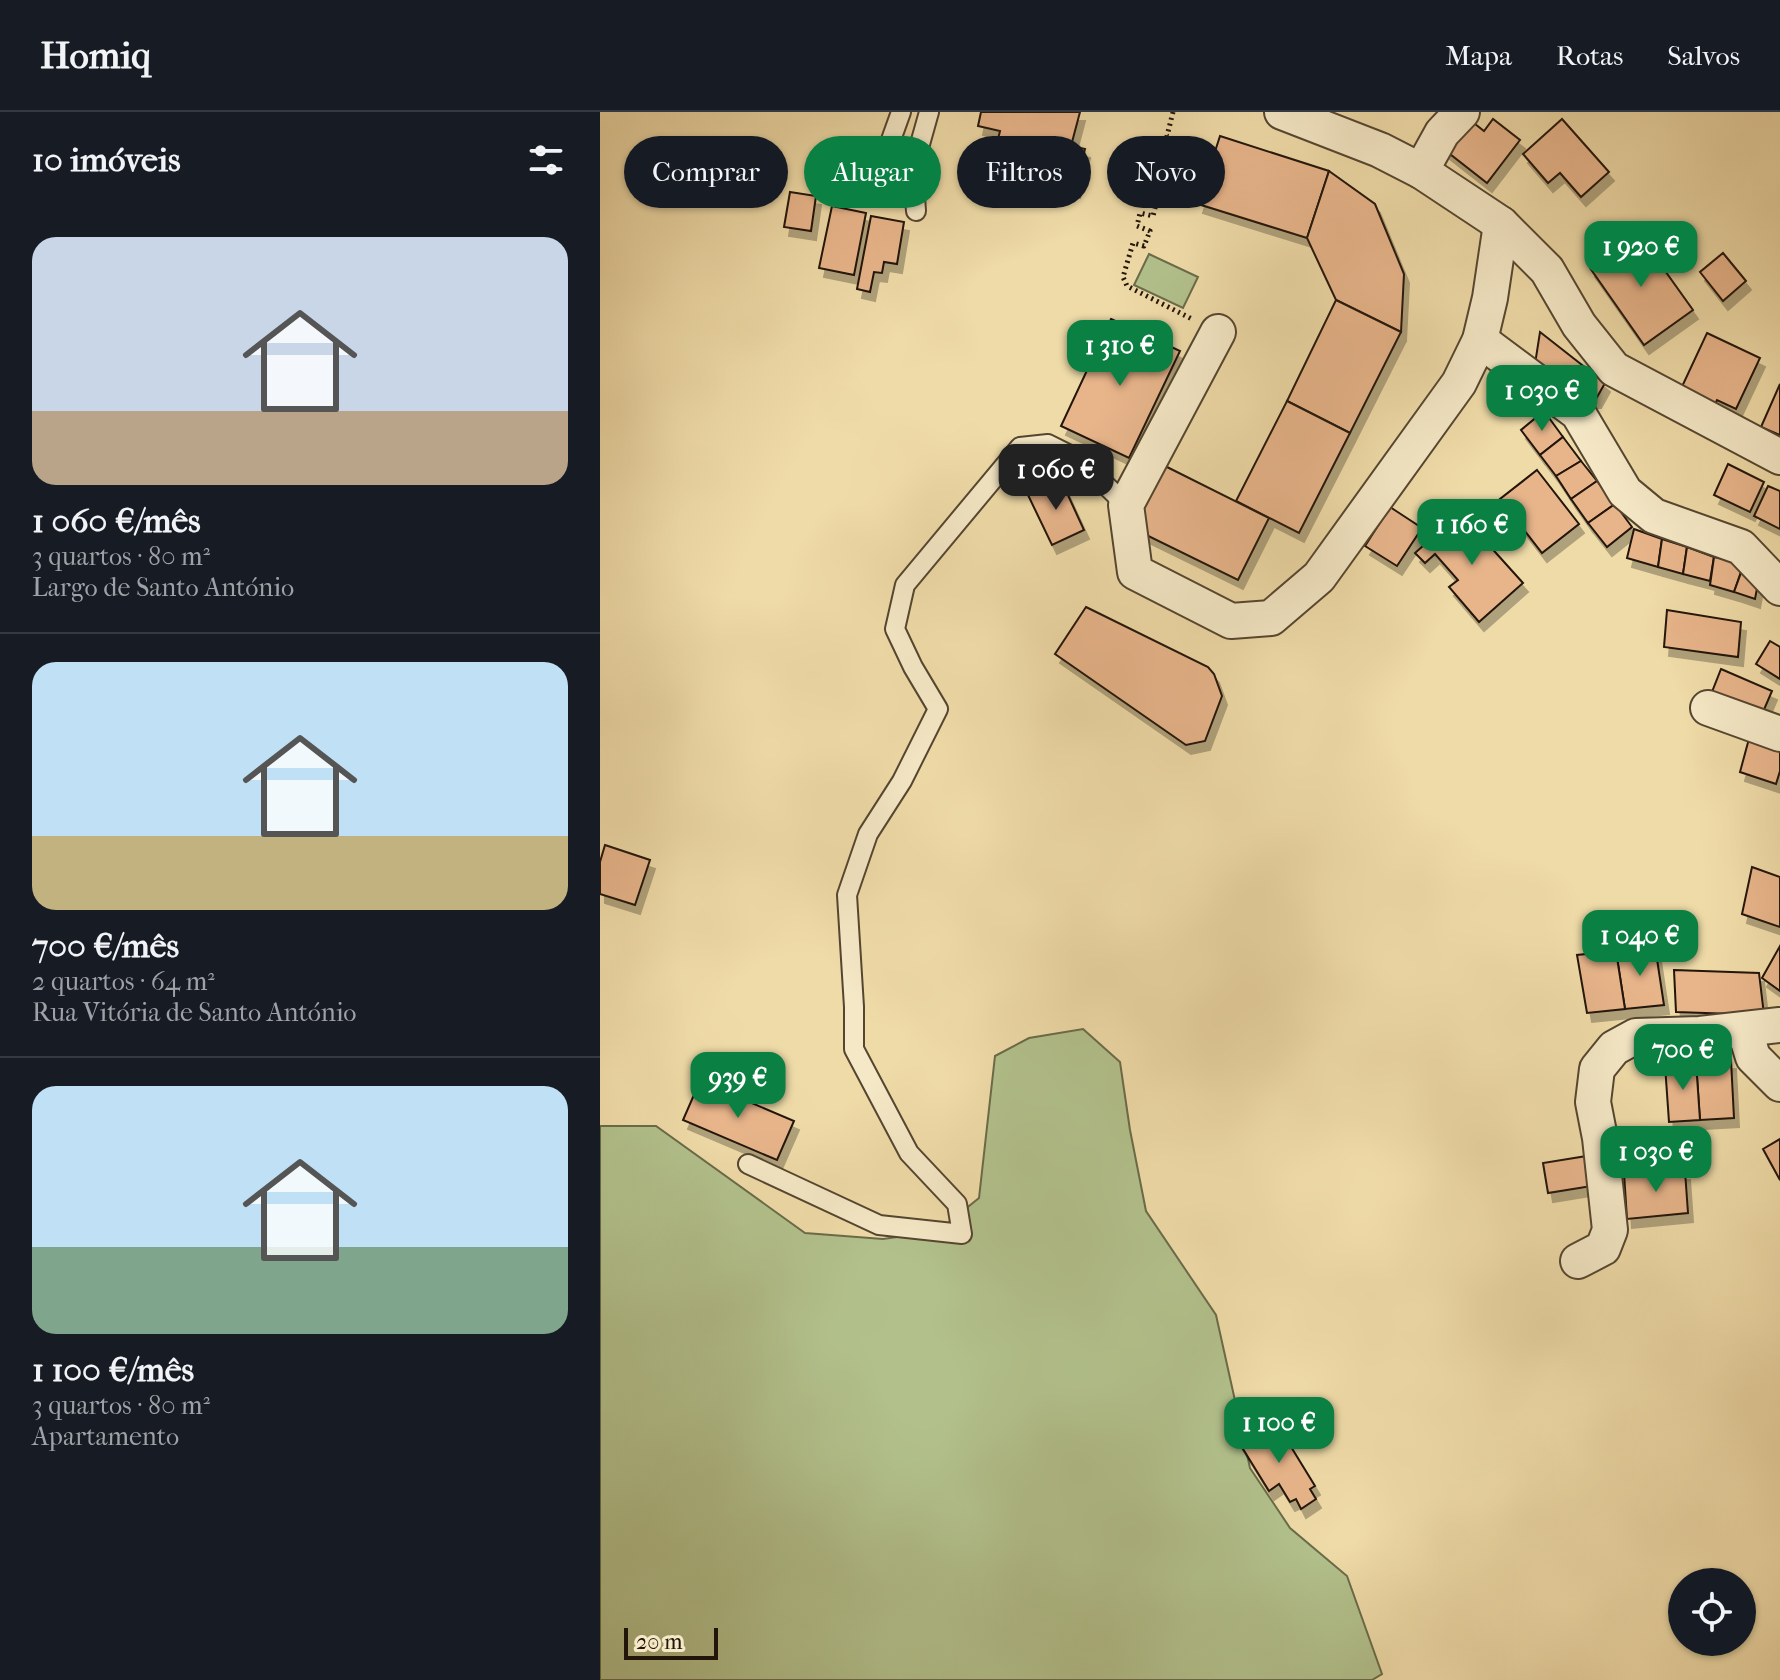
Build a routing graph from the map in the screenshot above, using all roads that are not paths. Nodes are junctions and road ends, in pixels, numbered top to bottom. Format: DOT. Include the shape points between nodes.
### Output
graph roads {
  1 [pos="901,112"];
  2 [pos="929,112"];
  3 [pos="1282,112"];
  4 [pos="1462,112"];
  5 [pos="892,136"];
  6 [pos="1421,171"];
  7 [pos="916,211"];
  8 [pos="1501,224"];
  9 [pos="1218,332"];
  10 [pos="1480,340"];
  11 [pos="1780,457"];
  12 [pos="1126,505"];
  13 [pos="1780,588"];
  14 [pos="1708,708"];
  15 [pos="1780,734"];
  16 [pos="1780,1025"];
  17 [pos="1745,1031"];
  18 [pos="1780,1084"];
  19 [pos="748,1164"];
  20 [pos="1578,1261"];
  1 -- 5 [label="lane"];
  2 -- 7 [label="lane" via="913,169"];
  3 -- 6 [label="street"];
  4 -- 6 [label="street" via="1442,133"];
  6 -- 8 [label="street"];
  8 -- 10 [label="street"];
  8 -- 11 [label="street" via="1547,270 1579,325 1614,369"];
  9 -- 12 [label="street"];
  10 -- 12 [label="street" via="1459,383 1319,577 1271,618 1231,621 1135,572"];
  10 -- 13 [label="street" via="1578,413 1625,492 1654,516 1741,547"];
  12 -- 19 [label="lane" via="1080,460 1048,444 1020,447 905,585 895,629 938,709 868,834 847,895 854,1049 909,1153 957,1204 962,1234 879,1225"];
  14 -- 15 [label="street"];
  16 -- 17 [label="street"];
  17 -- 18 [label="street" via="1753,1057"];
  17 -- 20 [label="street" via="1636,1036 1614,1048 1597,1069 1593,1102 1610,1230 1603,1248"];
}
